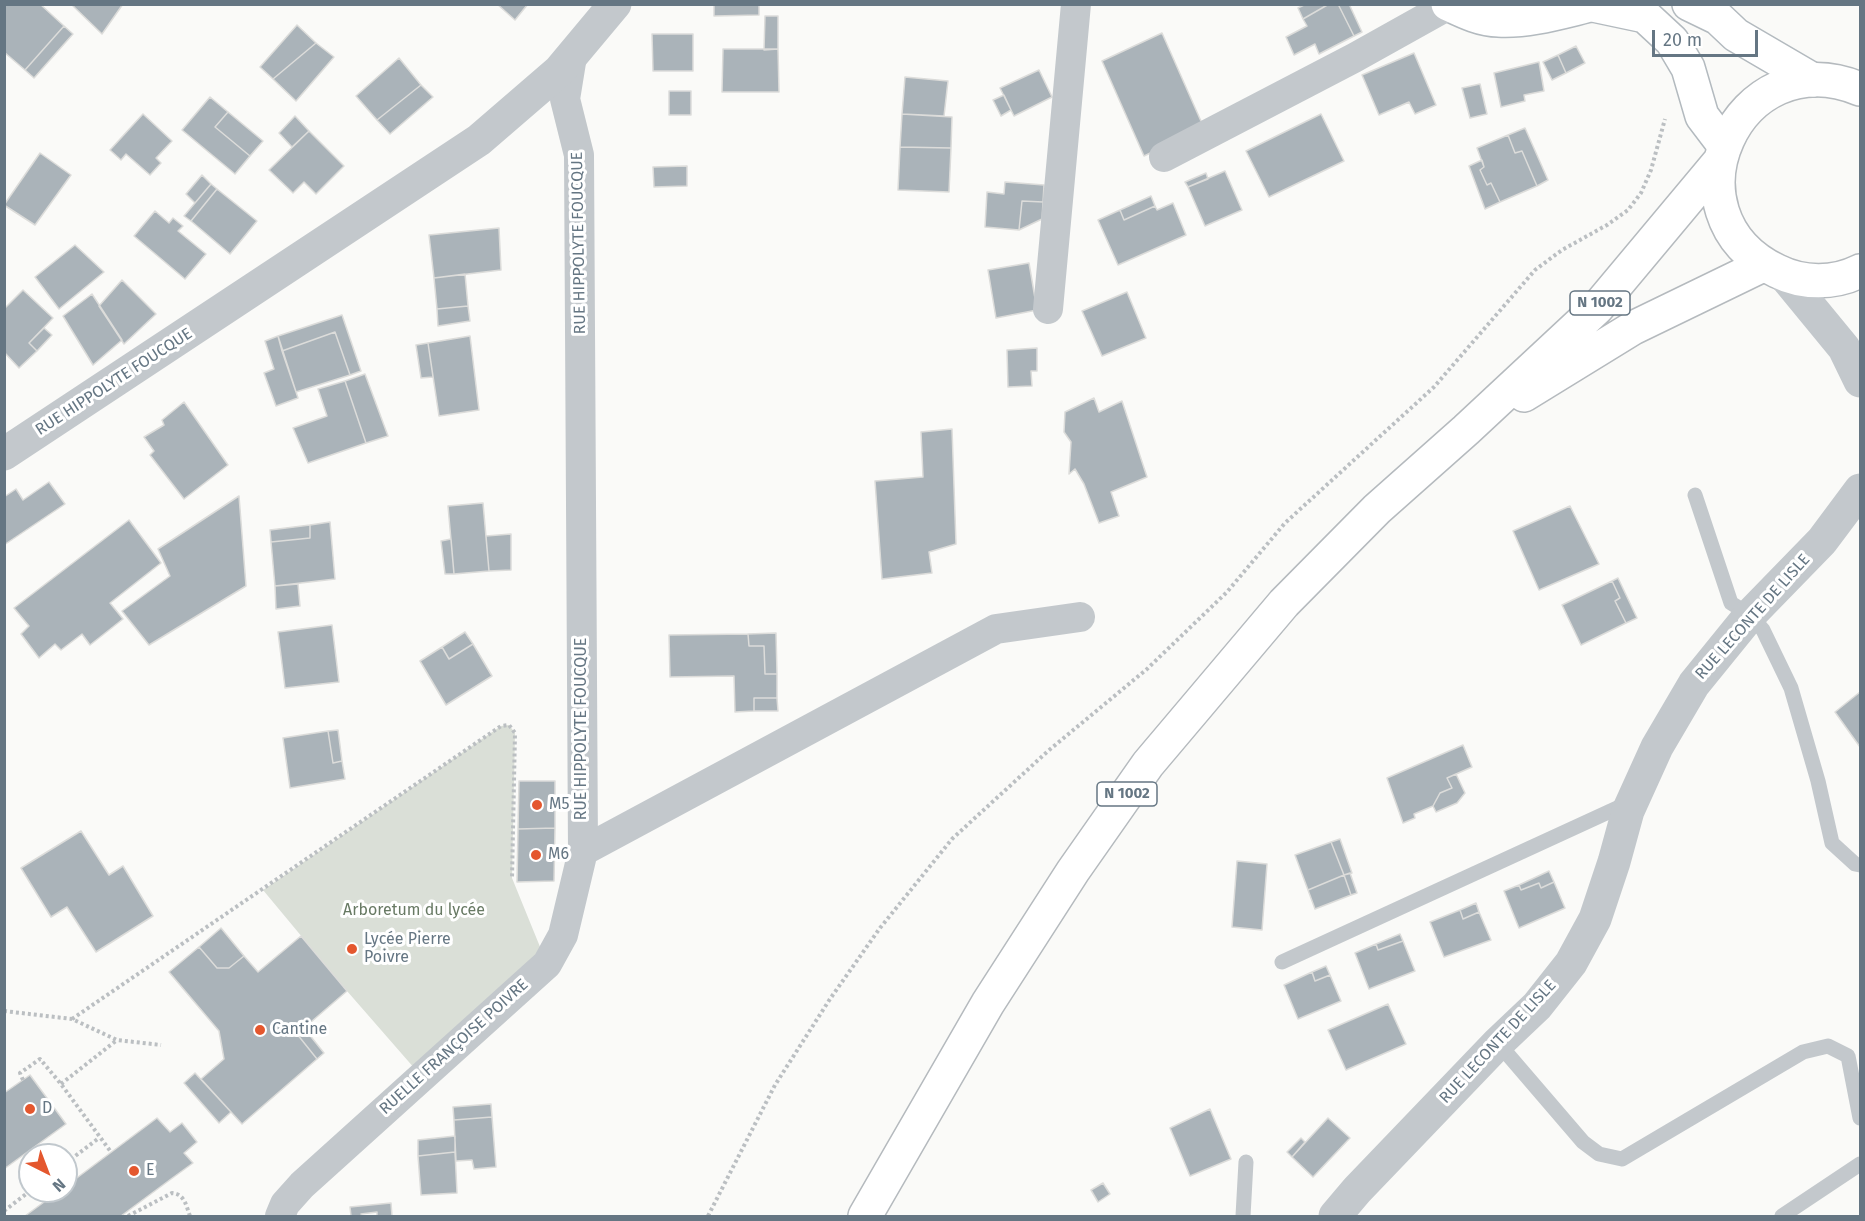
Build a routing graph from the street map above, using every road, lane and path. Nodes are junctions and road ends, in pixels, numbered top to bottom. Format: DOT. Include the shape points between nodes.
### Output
graph roads {
  1 [pos="615,4"];
  2 [pos="1076,4"];
  3 [pos="1689,4"];
  4 [pos="1449,5"];
  5 [pos="1594,5"];
  6 [pos="572,56"];
  7 [pos="1860,64"];
  8 [pos="1821,80"];
  9 [pos="1860,89"];
  10 [pos="1667,113"];
  11 [pos="1722,154"];
  12 [pos="1164,157"];
  13 [pos="1773,270"];
  14 [pos="1860,271"];
  15 [pos="1048,309"];
  16 [pos="1860,381"];
  17 [pos="1466,430"];
  18 [pos="4,454"];
  19 [pos="1860,490"];
  20 [pos="1695,495"];
  21 [pos="1750,615"];
  22 [pos="1080,617"];
  23 [pos="1633,801"];
  24 [pos="583,850"];
  25 [pos="1860,865"];
  26 [pos="512,878"];
  27 [pos="1282,962"];
  28 [pos="4,1011"];
  29 [pos="72,1019"];
  30 [pos="117,1040"];
  31 [pos="1498,1043"];
  32 [pos="161,1045"];
  33 [pos="23,1080"];
  34 [pos="61,1084"];
  35 [pos="1860,1118"];
  36 [pos="99,1138"];
  37 [pos="111,1152"];
  38 [pos="78,1154"];
  39 [pos="1246,1162"];
  40 [pos="1860,1164"];
  41 [pos="18,1200"];
  42 [pos="4,1211"];
  43 [pos="128,1216"];
  44 [pos="190,1216"];
  45 [pos="280,1216"];
  46 [pos="708,1216"];
  47 [pos="865,1216"];
  48 [pos="1243,1216"];
  49 [pos="1335,1216"];
  50 [pos="1782,1216"];
  1 -- 6 [label="street, RUE HIPPOLYTE FOUCQUE"];
  2 -- 15 [label="street"];
  3 -- 8 [label="main road" via="1718,18 1736,35"];
  4 -- 5 [label="main road" via="1496,20"];
  4 -- 12 [label="street"];
  5 -- 11 [label="main road" via="1645,16 1672,41 1688,68 1702,116"];
  6 -- 18 [label="street, RUE HIPPOLYTE FOUCQUE" via="559,72 479,140"];
  6 -- 24 [label="street, RUE HIPPOLYTE FOUCQUE" via="565,99 579,155"];
  7 -- 8 [label="main road"];
  8 -- 9 [label="main road"];
  8 -- 11 [label="main road" via="1794,83 1759,99 1738,120"];
  10 -- 46 [label="path" via="1652,170 1628,210 1535,270 1434,387 1286,523 1227,592 1147,669 1048,751 952,839 880,928 830,999 775,1084"];
  11 -- 13 [label="main road" via="1718,178 1724,216 1746,251"];
  11 -- 17 [label="main road, N 1002" via="1597,308"];
  13 -- 14 [label="main road" via="1801,280 1818,281"];
  13 -- 16 [label="street" via="1844,348"];
  13 -- 17 [label="main road, N 1002" via="1634,328"];
  17 -- 47 [label="main road, N 1002" via="1377,509 1284,603 1148,764 988,1003"];
  19 -- 21 [label="street, RUE LECONTE DE LISLE" via="1822,541"];
  20 -- 21 [label="lane" via="1731,603"];
  21 -- 23 [label="street, RUE LECONTE DE LISLE" via="1694,684 1657,747"];
  21 -- 25 [label="lane" via="1763,630 1791,688 1832,843"];
  22 -- 24 [label="street, RUE HIPPOLYTE FOUCQUE" via="996,629"];
  23 -- 27 [label="lane"];
  23 -- 31 [label="street, RUE LECONTE DE LISLE" via="1595,920 1571,963 1537,1006"];
  24 -- 45 [label="street, RUELLE FRANÇOISE POIVRE" via="563,935 547,964 302,1185"];
  26 -- 29 [label="path" via="515,733 509,725 501,726"];
  28 -- 29 [label="path"];
  29 -- 30 [label="path"];
  30 -- 32 [label="path"];
  30 -- 34 [label="path"];
  31 -- 35 [label="lane" via="1582,1142 1611,1157 1622,1159 1803,1052 1828,1046 1848,1056"];
  31 -- 49 [label="street, RUE LECONTE DE LISLE"];
  33 -- 34 [label="path" via="20,1073 40,1059"];
  34 -- 36 [label="path"];
  36 -- 37 [label="path"];
  36 -- 38 [label="path"];
  39 -- 48 [label="lane"];
  40 -- 50 [label="lane"];
  41 -- 42 [label="path"];
  43 -- 44 [label="path" via="172,1193 183,1198"];
}
